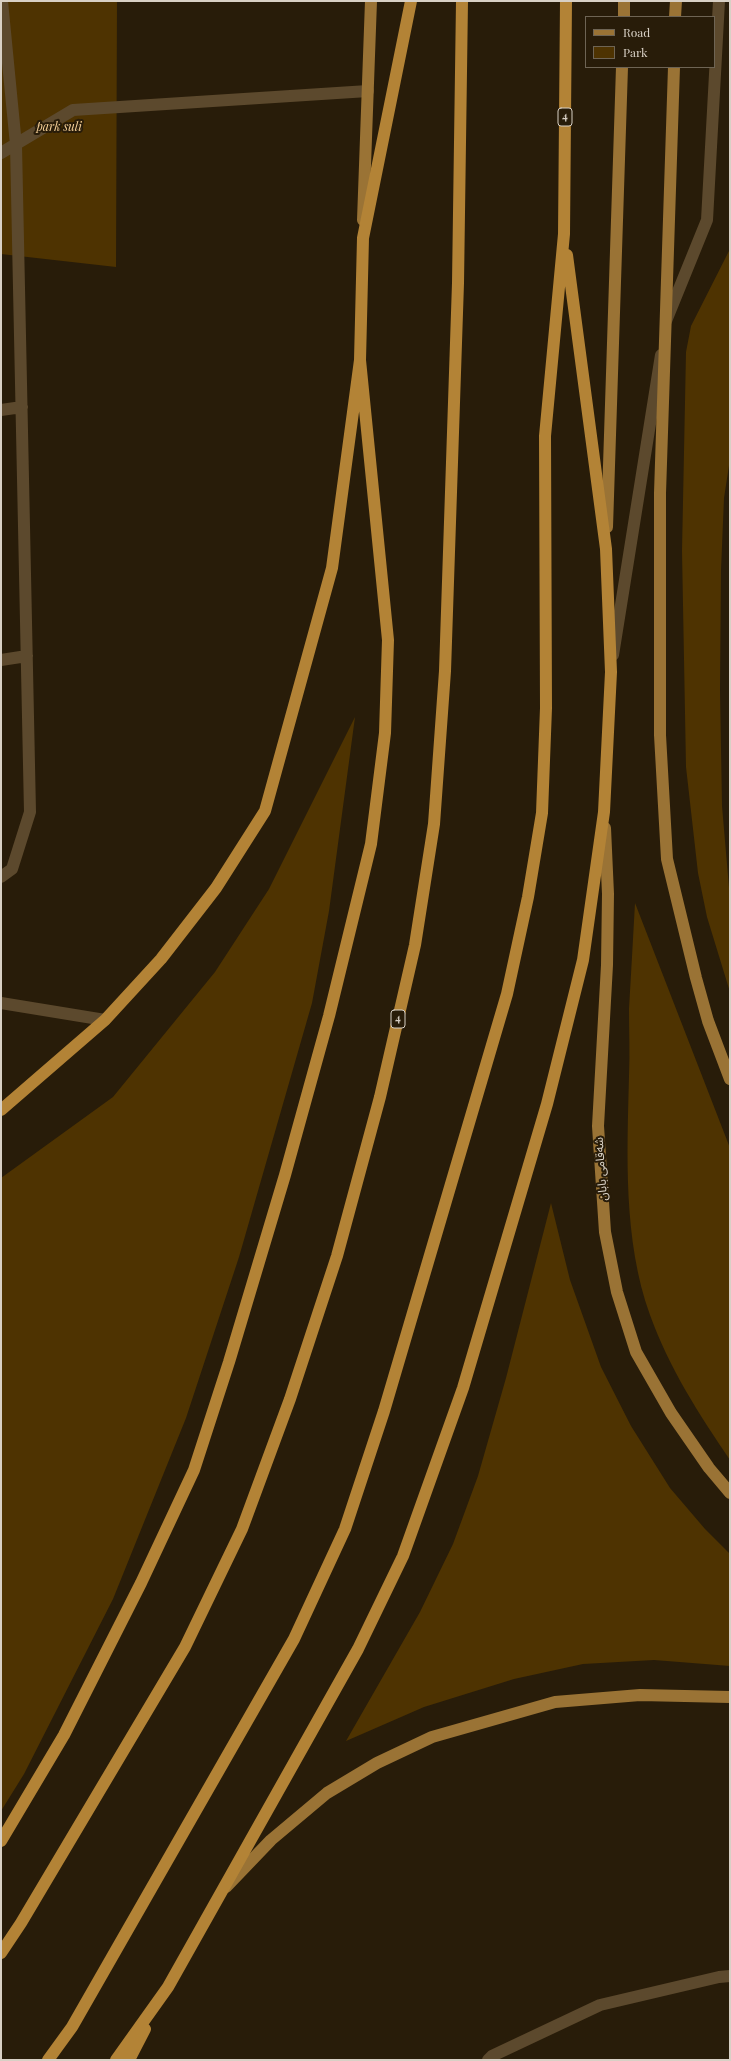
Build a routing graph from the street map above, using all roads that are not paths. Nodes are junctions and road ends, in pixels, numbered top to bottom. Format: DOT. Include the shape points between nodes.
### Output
graph roads {
  1 [pos="2,1"];
  2 [pos="371,1"];
  3 [pos="411,1"];
  4 [pos="462,1"];
  5 [pos="566,1"];
  6 [pos="624,1"];
  7 [pos="676,1"];
  8 [pos="719,1"];
  9 [pos="624,16"];
  10 [pos="675,16"];
  11 [pos="622,68"];
  12 [pos="674,68"];
  13 [pos="368,91"];
  14 [pos="16,145"];
  15 [pos="1,153"];
  16 [pos="564,234"];
  17 [pos="363,238"];
  18 [pos="666,322"];
  19 [pos="360,360"];
  20 [pos="22,407"];
  21 [pos="1,410"];
  22 [pos="606,549"];
  23 [pos="27,656"];
  24 [pos="1,660"];
  25 [pos="611,672"];
  26 [pos="604,812"];
  27 [pos="1,877"];
  28 [pos="1,1003"];
  29 [pos="105,1020"];
  30 [pos="730,1079"];
  31 [pos="1,1110"];
  32 [pos="730,1493"];
  33 [pos="730,1697"];
  34 [pos="1,1841"];
  35 [pos="222,1893"];
  36 [pos="1,1953"];
  37 [pos="730,1976"];
  38 [pos="168,1987"];
  39 [pos="48,2060"];
  40 [pos="116,2060"];
  41 [pos="129,2060"];
  42 [pos="488,2060"];
  1 -- 14 [label="street"];
  2 -- 13 [label="main road"];
  3 -- 17 [label="highway"];
  4 -- 36 [label="highway, 4" via="458,290 444,686 434,824 415,945 380,1098 335,1264 290,1399 242,1529 185,1647"];
  5 -- 16 [label="highway, 4"];
  6 -- 9 [label="main road"];
  7 -- 10 [label="main road"];
  8 -- 18 [label="street" via="707,220"];
  11 -- 22 [label="main road"];
  12 -- 18 [label="main road"];
  13 -- 14 [label="street" via="72,110"];
  13 -- 17 [label="main road"];
  14 -- 15 [label="street"];
  14 -- 20 [label="street"];
  16 -- 22 [label="highway"];
  16 -- 39 [label="highway, 4" via="546,436 546,708 542,812 528,897 507,994 384,1411 345,1529 294,1639 72,2027"];
  17 -- 19 [label="highway"];
  18 -- 25 [label="street"];
  18 -- 30 [label="main road" via="660,493 660,712 667,859 708,1021"];
  19 -- 29 [label="highway" via="332,568 265,811 216,888 161,959"];
  19 -- 34 [label="highway" via="388,640 385,733 369,852 329,1016 285,1174 194,1470 141,1583 64,1735"];
  20 -- 21 [label="street"];
  20 -- 23 [label="street"];
  22 -- 25 [label="highway"];
  23 -- 24 [label="street"];
  23 -- 27 [label="street" via="30,812 12,869"];
  25 -- 26 [label="highway"];
  26 -- 32 [label="main road, شەقامی بابان" via="608,894 607,965 598,1126 605,1232 617,1292 636,1352 671,1413 709,1468"];
  26 -- 35 [label="highway" via="583,960 544,1112 450,1425 403,1556 358,1649"];
  28 -- 29 [label="street"];
  29 -- 31 [label="highway"];
  33 -- 35 [label="main road" via="640,1695 555,1702 432,1737 377,1763 327,1793 271,1840"];
  35 -- 38 [label="highway"];
  37 -- 42 [label="street" via="600,2005"];
  38 -- 40 [label="highway"];
  38 -- 41 [label="highway"];
}
